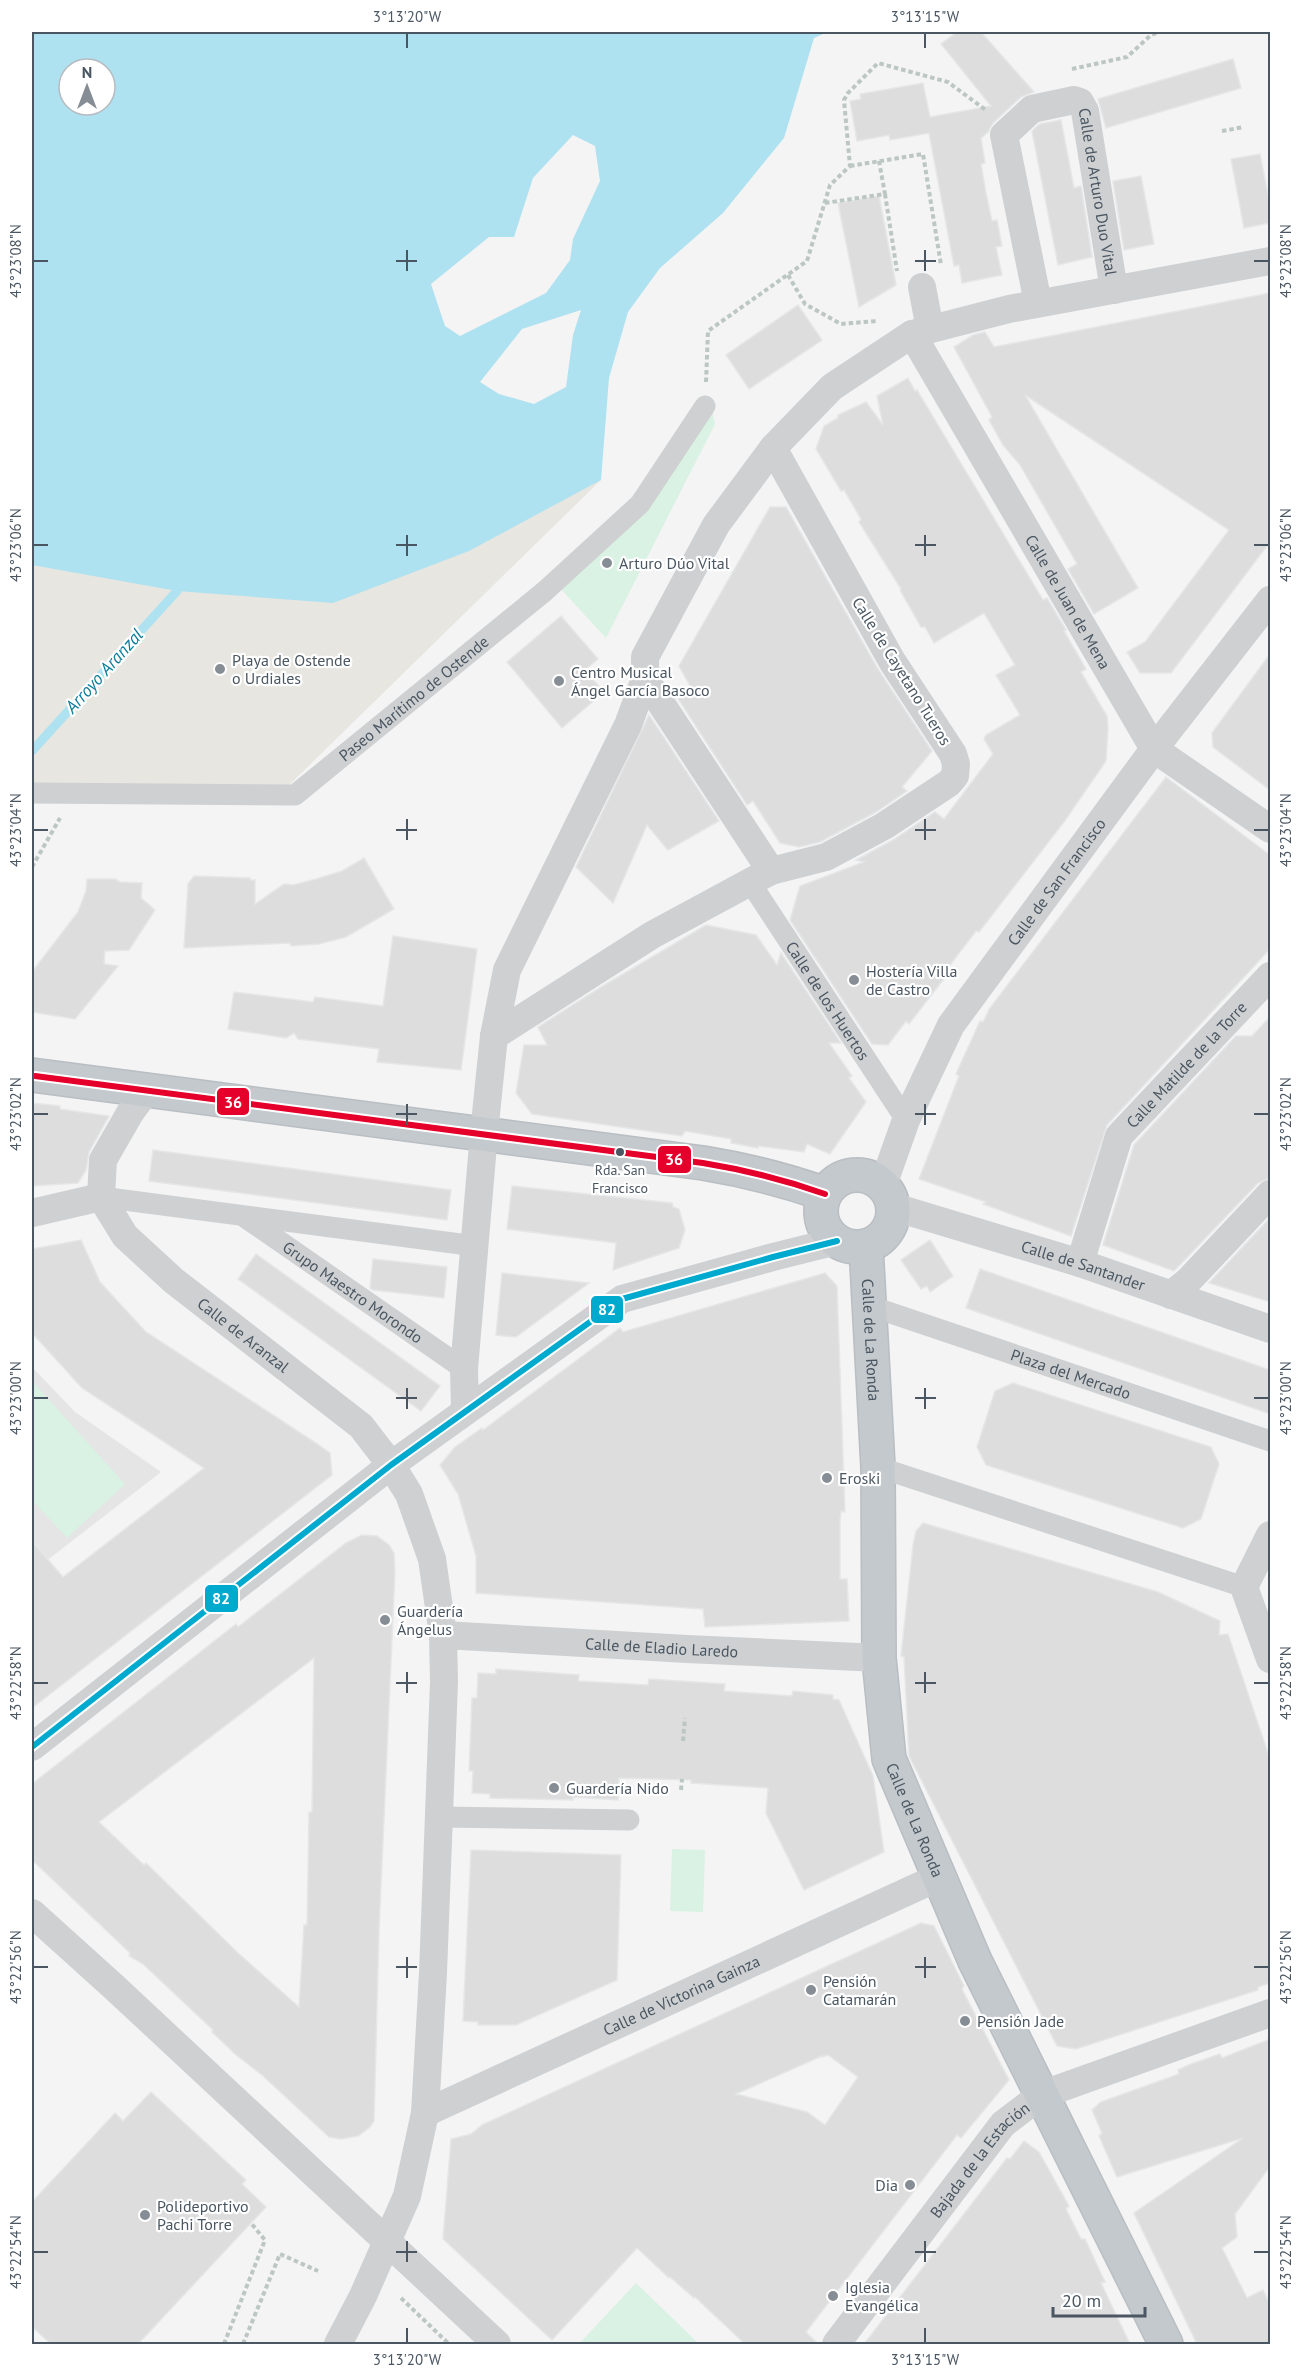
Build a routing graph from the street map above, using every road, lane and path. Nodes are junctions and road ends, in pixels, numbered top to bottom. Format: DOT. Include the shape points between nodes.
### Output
graph roads {
  1 [pos="1160,32"];
  2 [pos="1064,70"];
  3 [pos="980,105"];
  4 [pos="983,116"];
  5 [pos="994,119"];
  6 [pos="1244,127"];
  7 [pos="1222,131"];
  8 [pos="879,161"];
  9 [pos="850,166"];
  10 [pos="885,194"];
  11 [pos="825,203"];
  12 [pos="1270,261"];
  13 [pos="898,273"];
  14 [pos="788,275"];
  15 [pos="932,278"];
  16 [pos="1114,290"];
  17 [pos="1038,303"];
  18 [pos="884,320"];
  19 [pos="921,332"];
  20 [pos="707,373"];
  21 [pos="705,406"];
  22 [pos="773,448"];
  23 [pos="1270,600"];
  24 [pos="645,679"];
  25 [pos="1154,749"];
  26 [pos="32,793"];
  27 [pos="74,793"];
  28 [pos="1270,829"];
  29 [pos="32,867"];
  30 [pos="760,877"];
  31 [pos="1270,976"];
  32 [pos="494,1036"];
  33 [pos="32,1075"];
  34 [pos="147,1090"];
  35 [pos="906,1120"];
  36 [pos="484,1133"];
  37 [pos="825,1194"];
  38 [pos="1270,1194"];
  39 [pos="888,1196"];
  40 [pos="101,1197"];
  41 [pos="32,1213"];
  42 [pos="243,1216"];
  43 [pos="852,1244"];
  44 [pos="476,1246"];
  45 [pos="1080,1263"];
  46 [pos="1171,1295"];
  47 [pos="870,1306"];
  48 [pos="1270,1329"];
  49 [pos="464,1369"];
  50 [pos="465,1412"];
  51 [pos="1270,1441"];
  52 [pos="391,1465"];
  53 [pos="878,1467"];
  54 [pos="1270,1535"];
  55 [pos="1244,1587"];
  56 [pos="443,1635"];
  57 [pos="879,1658"];
  58 [pos="1270,1659"];
  59 [pos="685,1718"];
  60 [pos="683,1741"];
  61 [pos="32,1747"];
  62 [pos="682,1779"];
  63 [pos="681,1790"];
  64 [pos="440,1817"];
  65 [pos="629,1820"];
  66 [pos="939,1877"];
  67 [pos="32,1914"];
  68 [pos="1270,2013"];
  69 [pos="1041,2095"];
  70 [pos="425,2113"];
  71 [pos="251,2223"];
  72 [pos="386,2242"];
  73 [pos="318,2271"];
  74 [pos="404,2302"];
  75 [pos="224,2344"];
  76 [pos="243,2344"];
  77 [pos="338,2344"];
  78 [pos="449,2344"];
  79 [pos="497,2344"];
  80 [pos="836,2344"];
  81 [pos="1166,2344"];
  1 -- 2 [label="path" via="1151,35 1127,57"];
  3 -- 4 [label="path"];
  3 -- 5 [label="path"];
  3 -- 9 [label="path" via="948,82 878,63 844,100"];
  6 -- 7 [label="path"];
  8 -- 9 [label="path"];
  8 -- 10 [label="path"];
  8 -- 15 [label="path" via="922,154"];
  9 -- 11 [label="path" via="830,185"];
  10 -- 11 [label="path"];
  10 -- 13 [label="path"];
  11 -- 14 [label="path" via="807,261"];
  12 -- 16 [label="street"];
  14 -- 18 [label="path" via="805,304 842,324"];
  14 -- 20 [label="path" via="708,331"];
  15 -- 19 [label="street"];
  16 -- 17 [label="street"];
  16 -- 17 [label="street, Calle de Arturo Duo Vital" via="1084,111 1080,102 1074,100 1055,102 1032,109 1004,135"];
  17 -- 19 [label="street"];
  19 -- 22 [label="street" via="832,387"];
  19 -- 25 [label="street, Calle de Juan de Mena"];
  21 -- 27 [label="street, Paseo Marítimo de Ostende" via="640,504 545,591 295,795"];
  22 -- 24 [label="street" via="716,525 645,657"];
  22 -- 30 [label="street, Calle de Cayetano Tueros" via="892,662 956,764 955,776 943,788 884,826 826,856"];
  23 -- 25 [label="street, Calle de San Francisco"];
  24 -- 30 [label="street, Calle de los Huertos"];
  24 -- 32 [label="street" via="628,725 507,970"];
  25 -- 28 [label="street, Calle de Juan de Mena"];
  25 -- 35 [label="street, Calle de San Francisco" via="951,1025"];
  26 -- 27 [label="street, Paseo Marítimo de Ostende"];
  27 -- 29 [label="path"];
  30 -- 32 [label="street, Calle de Cayetano Tueros" via="652,935"];
  30 -- 35 [label="street, Calle de los Huertos"];
  31 -- 45 [label="street, Calle Matilde de la Torre" via="1119,1136"];
  32 -- 36 [label="street"];
  33 -- 34 [label="highway"];
  34 -- 36 [label="highway"];
  34 -- 40 [label="street" via="103,1160"];
  35 -- 39 [label="street, Calle de San Francisco"];
  36 -- 37 [label="highway" via="754,1171"];
  36 -- 44 [label="street"];
  37 -- 39 [label="highway" via="841,1179 863,1175 874,1179"];
  37 -- 43 [label="highway" via="824,1225"];
  38 -- 46 [label="street"];
  39 -- 43 [label="highway" via="890,1227 884,1236 876,1242"];
  39 -- 45 [label="street, Calle de Santander"];
  40 -- 41 [label="street"];
  40 -- 42 [label="street, Grupo Maestro Morondo"];
  40 -- 52 [label="street, Calle de Aranzal" via="125,1236 174,1281 361,1426"];
  42 -- 44 [label="street, Grupo Maestro Morondo"];
  42 -- 49 [label="street, Grupo Maestro Morondo"];
  43 -- 47 [label="highway, Calle de La Ronda" via="865,1262"];
  43 -- 50 [label="street" via="773,1257 622,1299"];
  44 -- 49 [label="street"];
  45 -- 46 [label="street, Calle de Santander"];
  46 -- 48 [label="street, Calle de Santander"];
  47 -- 51 [label="street, Plaza del Mercado"];
  47 -- 53 [label="highway, Calle de La Ronda"];
  49 -- 50 [label="street"];
  50 -- 52 [label="street"];
  52 -- 56 [label="street, Calle de Aranzal" via="410,1494 432,1559"];
  52 -- 61 [label="street"];
  53 -- 55 [label="street"];
  53 -- 57 [label="highway, Calle de La Ronda"];
  54 -- 55 [label="street"];
  55 -- 58 [label="street"];
  56 -- 57 [label="street, Calle de Eladio Laredo"];
  56 -- 64 [label="street, Calle de Aranzal"];
  57 -- 66 [label="highway, Calle de La Ronda" via="889,1759"];
  59 -- 60 [label="path"];
  62 -- 63 [label="path"];
  64 -- 65 [label="street"];
  64 -- 70 [label="street, Calle de Aranzal"];
  66 -- 69 [label="highway, Calle de La Ronda"];
  66 -- 70 [label="street, Calle de Victorina Gainza"];
  67 -- 72 [label="street"];
  68 -- 69 [label="street, Bajada de la Estación"];
  69 -- 80 [label="street, Bajada de la Estación" via="1003,2124"];
  69 -- 81 [label="highway, Calle de La Ronda"];
  70 -- 72 [label="street, Calle de Aranzal" via="407,2196"];
  71 -- 75 [label="path" via="265,2240"];
  72 -- 77 [label="street, Calle de Aranzal"];
  72 -- 79 [label="street"];
  73 -- 76 [label="path" via="280,2254"];
  74 -- 78 [label="path"];
}
